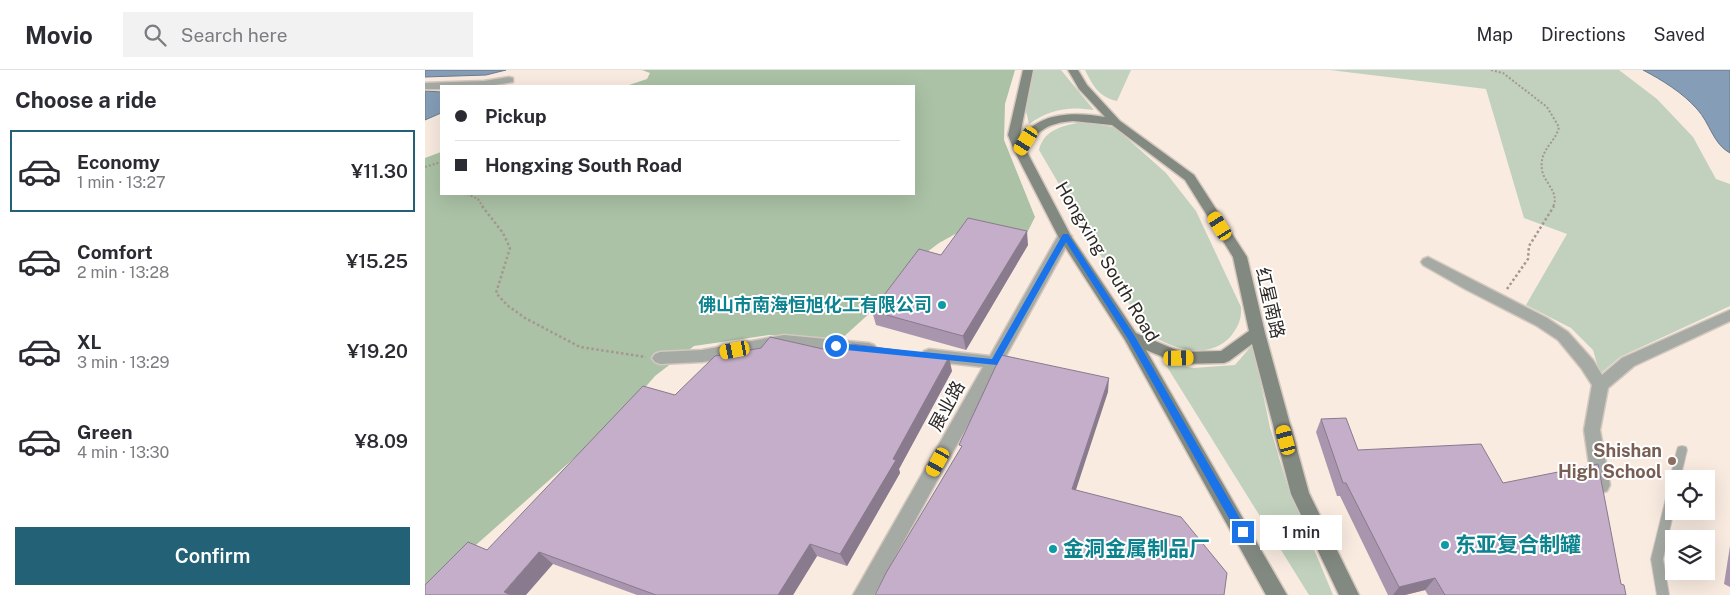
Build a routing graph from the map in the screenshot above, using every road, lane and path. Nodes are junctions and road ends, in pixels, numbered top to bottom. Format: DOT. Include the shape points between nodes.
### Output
graph roads {
  1 [pos="1028,70"];
  2 [pos="1073,70"];
  3 [pos="1491,70"];
  4 [pos="1499,70"];
  5 [pos="1503,73"];
  6 [pos="509,80"];
  7 [pos="440,85"];
  8 [pos="454,85"];
  9 [pos="425,86"];
  10 [pos="1116,123"];
  11 [pos="1020,150"];
  12 [pos="440,162"];
  13 [pos="425,167"];
  14 [pos="469,195"];
  15 [pos="1065,236"];
  16 [pos="1428,262"];
  17 [pos="1498,300"];
  18 [pos="1730,315"];
  19 [pos="1257,333"];
  20 [pos="1131,337"];
  21 [pos="886,351"];
  22 [pos="915,354"];
  23 [pos="661,358"];
  24 [pos="995,362"];
  25 [pos="1600,385"];
  26 [pos="1682,450"];
  27 [pos="1677,470"];
  28 [pos="1603,498"];
  29 [pos="1666,520"];
  30 [pos="863,595"];
  31 [pos="1277,595"];
  32 [pos="1349,595"];
  33 [pos="1663,595"];
  1 -- 11 [label="main road, Hongxing South Road" via="1014,135"];
  2 -- 10 [label="main road, 红星南路" via="1083,87"];
  3 -- 5 [label="path"];
  4 -- 5 [label="path"];
  5 -- 17 [label="path" via="1547,107 1559,127 1557,136 1548,144 1541,160 1542,173 1553,190 1555,204 1529,246 1528,259"];
  6 -- 8 [label="street"];
  7 -- 9 [label="street"];
  10 -- 11 [label="main road" via="1090,116 1061,118 1031,132"];
  10 -- 19 [label="main road, 红星南路" via="1190,178 1240,257"];
  11 -- 15 [label="main road, Hongxing South Road"];
  12 -- 13 [label="path"];
  14 -- 23 [label="path" via="478,199 510,248 496,293 507,305 580,347"];
  15 -- 20 [label="main road, Hongxing South Road"];
  15 -- 24 [label="street, 展业路"];
  16 -- 17 [label="street"];
  17 -- 25 [label="street" via="1563,336"];
  18 -- 25 [label="street" via="1628,362"];
  19 -- 20 [label="main road" via="1224,357 1179,358"];
  19 -- 32 [label="main road, 红星南路" via="1300,494"];
  20 -- 31 [label="main road, Hongxing South Road"];
  21 -- 23 [label="street" via="783,341 702,356"];
  22 -- 24 [label="street"];
  24 -- 30 [label="street, 展业路"];
  25 -- 28 [label="street" via="1592,430"];
  26 -- 27 [label="lane"];
  29 -- 33 [label="lane" via="1657,559"];
}
